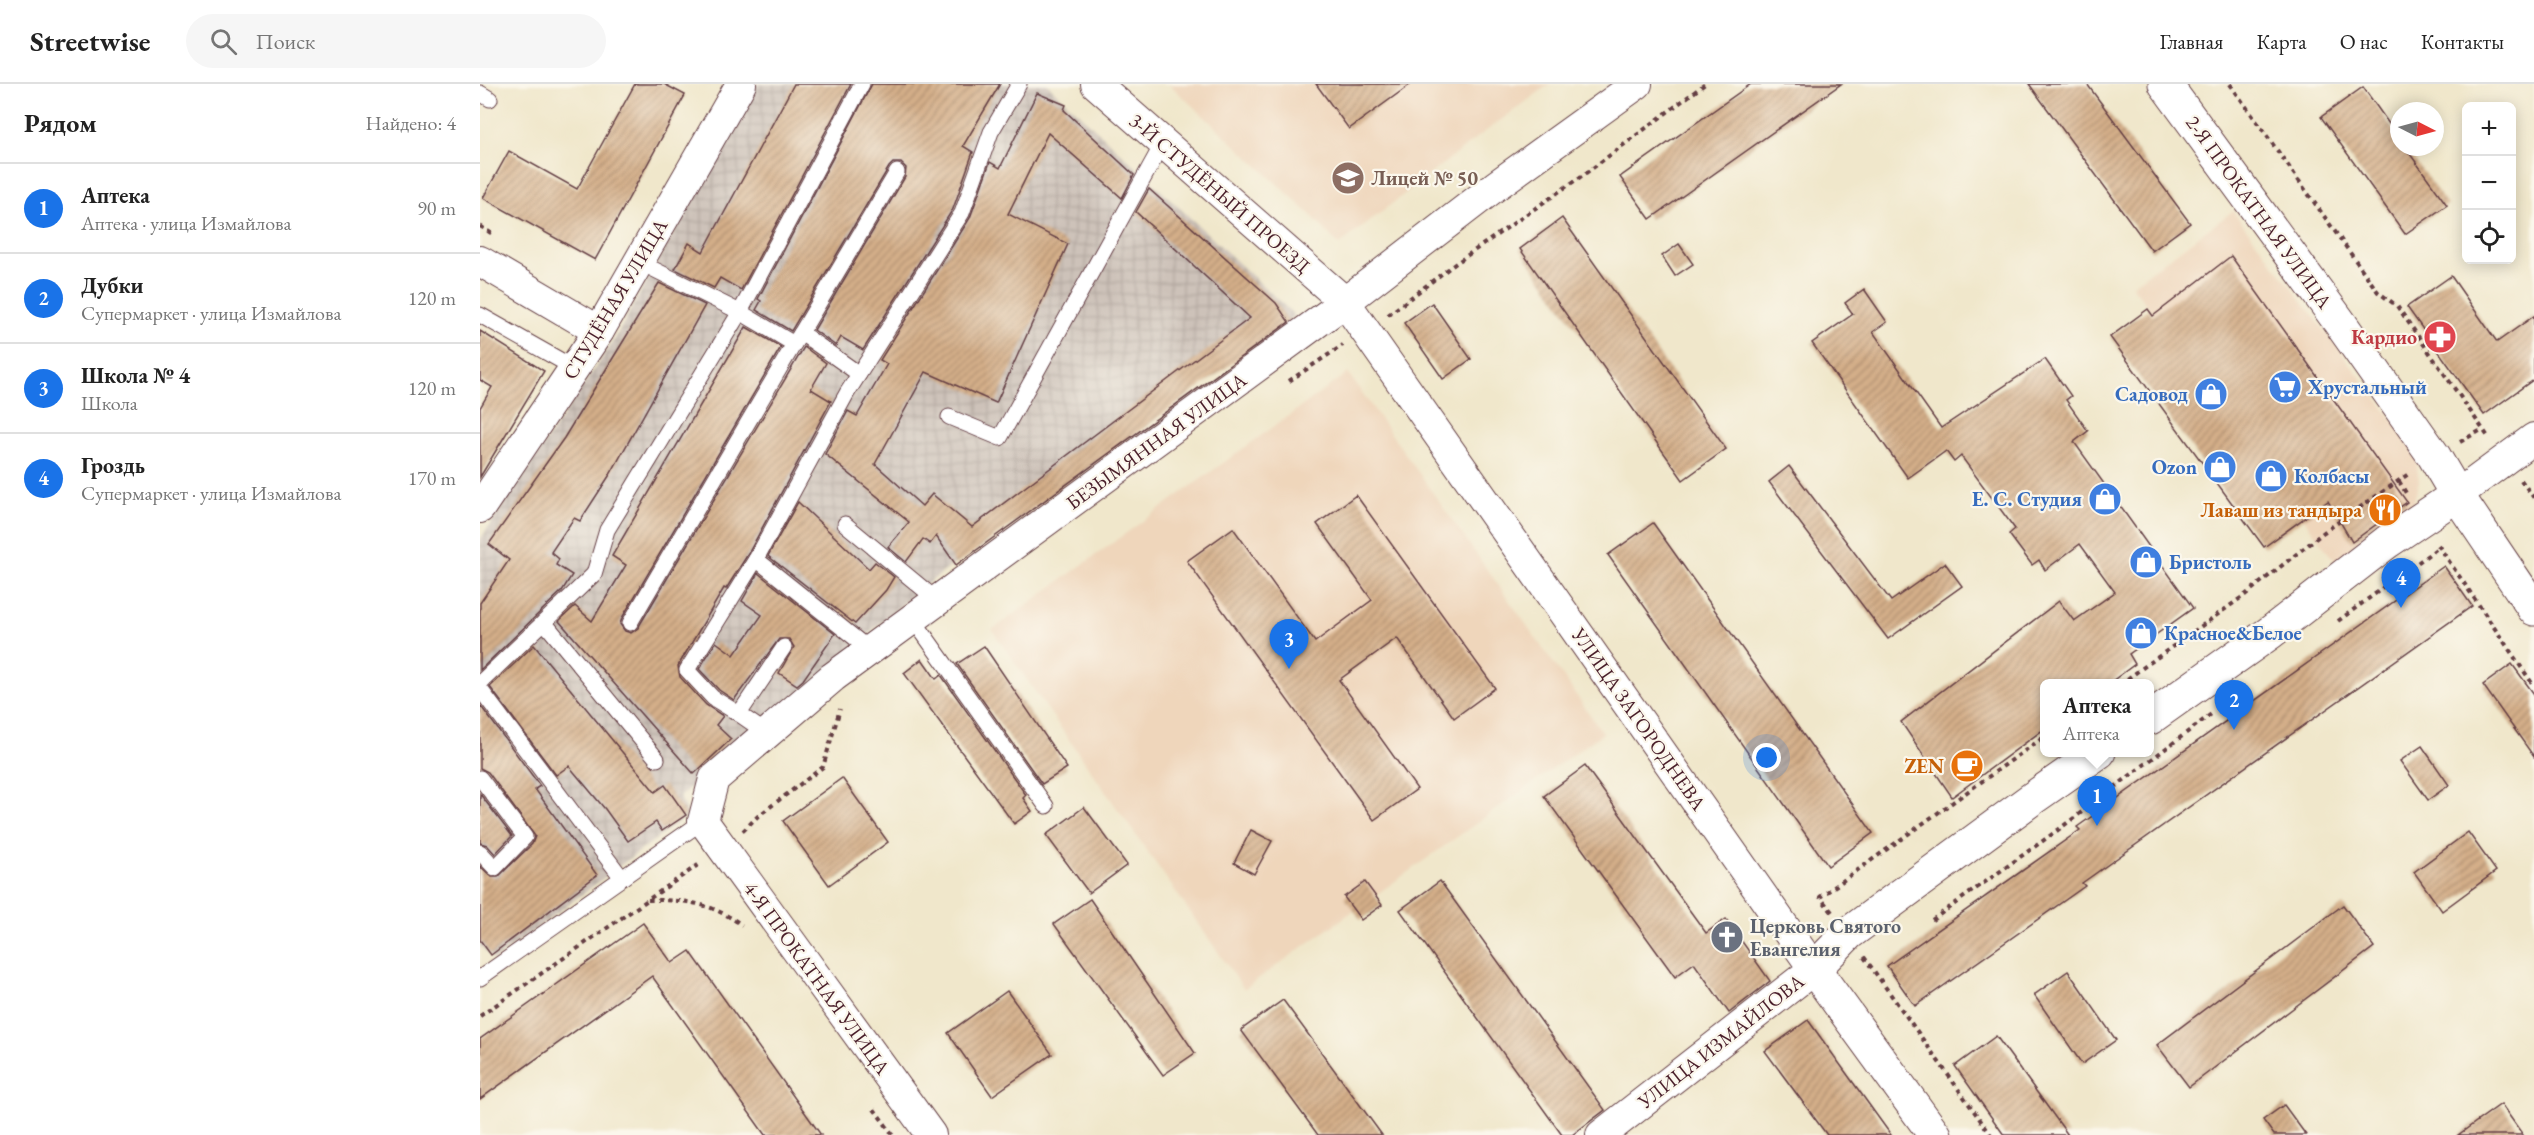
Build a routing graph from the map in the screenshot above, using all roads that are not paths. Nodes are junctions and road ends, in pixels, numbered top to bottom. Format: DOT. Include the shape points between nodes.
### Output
graph roads {
  1 [pos="741,84"];
  2 [pos="862,84"];
  3 [pos="1019,84"];
  4 [pos="1096,84"];
  5 [pos="1637,84"];
  6 [pos="2165,84"];
  7 [pos="1163,143"];
  8 [pos="897,171"];
  9 [pos="480,261"];
  10 [pos="639,262"];
  11 [pos="1345,302"];
  12 [pos="740,312"];
  13 [pos="480,315"];
  14 [pos="599,331"];
  15 [pos="798,339"];
  16 [pos="574,368"];
  17 [pos="859,374"];
  18 [pos="949,417"];
  19 [pos="2534,438"];
  20 [pos="2457,495"];
  21 [pos="480,508"];
  22 [pos="845,524"];
  23 [pos="756,559"];
  24 [pos="938,601"];
  25 [pos="2534,609"];
  26 [pos="913,619"];
  27 [pos="544,622"];
  28 [pos="630,623"];
  29 [pos="784,647"];
  30 [pos="870,650"];
  31 [pos="480,683"];
  32 [pos="480,689"];
  33 [pos="739,714"];
  34 [pos="2154,715"];
  35 [pos="768,734"];
  36 [pos="2093,757"];
  37 [pos="657,759"];
  38 [pos="480,778"];
  39 [pos="1046,806"];
  40 [pos="703,821"];
  41 [pos="480,852"];
  42 [pos="622,878"];
  43 [pos="1815,969"];
  44 [pos="480,978"];
  45 [pos="931,1135"];
  46 [pos="1601,1135"];
  47 [pos="1935,1135"];
  1 -- 10 [label="street, СТУДЁНАЯ УЛИЦА"];
  2 -- 12 [label="lane"];
  3 -- 17 [label="lane" via="991,132 962,213"];
  4 -- 7 [label="street, 3-Й СТУДЁНЫЙ ПРОЕЗД"];
  5 -- 11 [label="street, БЕЗЫМЯННАЯ УЛИЦА"];
  6 -- 20 [label="street, 2-Я ПРОКАТНАЯ УЛИЦА" via="2338,320"];
  7 -- 11 [label="street, 3-Й СТУДЁНЫЙ ПРОЕЗД"];
  7 -- 18 [label="lane" via="1000,438"];
  8 -- 15 [label="lane"];
  9 -- 14 [label="street"];
  10 -- 12 [label="lane"];
  10 -- 14 [label="street, СТУДЁНАЯ УЛИЦА"];
  11 -- 24 [label="street, БЕЗЫМЯННАЯ УЛИЦА"];
  11 -- 43 [label="street, УЛИЦА ЗАГОРОДНЕВА" via="1360,340"];
  12 -- 15 [label="lane"];
  12 -- 27 [label="lane" via="607,530 594,574"];
  13 -- 16 [label="lane"];
  14 -- 16 [label="street, СТУДЁНАЯ УЛИЦА"];
  15 -- 17 [label="lane"];
  15 -- 28 [label="lane"];
  16 -- 21 [label="street, СТУДЁНАЯ УЛИЦА"];
  17 -- 23 [label="lane"];
  19 -- 20 [label="street"];
  20 -- 25 [label="street, 2-Я ПРОКАТНАЯ УЛИЦА"];
  20 -- 34 [label="street"];
  22 -- 24 [label="lane"];
  23 -- 30 [label="lane"];
  23 -- 33 [label="lane" via="687,670 713,699"];
  24 -- 26 [label="street, БЕЗЫМЯННАЯ УЛИЦА"];
  26 -- 30 [label="street, БЕЗЫМЯННАЯ УЛИЦА"];
  26 -- 39 [label="lane"];
  27 -- 31 [label="lane"];
  27 -- 37 [label="lane"];
  29 -- 33 [label="lane"];
  30 -- 35 [label="street, БЕЗЫМЯННАЯ УЛИЦА"];
  32 -- 42 [label="lane"];
  33 -- 35 [label="lane"];
  35 -- 40 [label="street, БЕЗЫМЯННАЯ УЛИЦА" via="714,780"];
  36 -- 43 [label="street, УЛИЦА ИЗМАЙЛОВА" via="1848,934"];
  38 -- 41 [label="lane" via="525,837 495,868"];
  40 -- 42 [label="lane"];
  40 -- 45 [label="street, 4-Я ПРОКАТНАЯ УЛИЦА"];
  42 -- 44 [label="lane"];
  43 -- 46 [label="street, УЛИЦА ИЗМАЙЛОВА"];
  43 -- 47 [label="street, УЛИЦА ЗАГОРОДНЕВА"];
}
